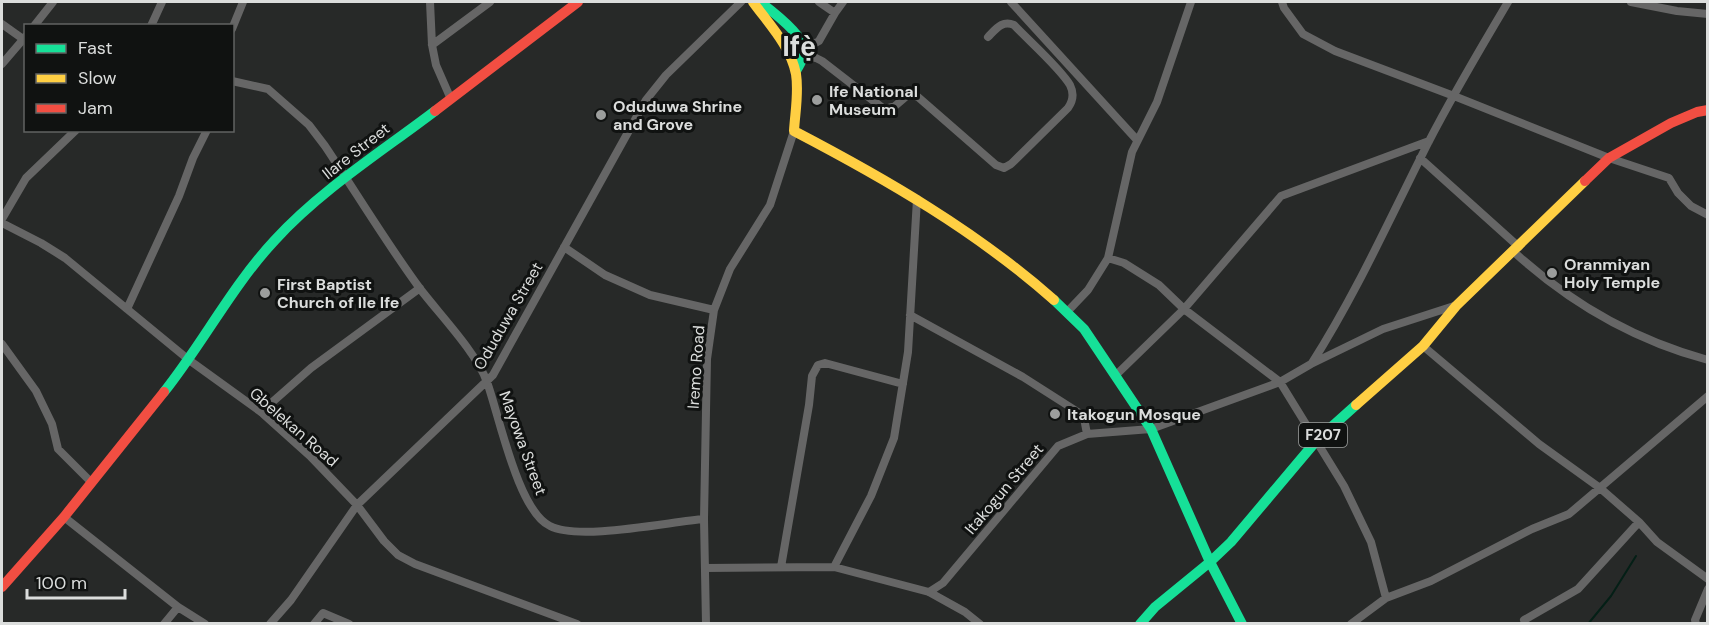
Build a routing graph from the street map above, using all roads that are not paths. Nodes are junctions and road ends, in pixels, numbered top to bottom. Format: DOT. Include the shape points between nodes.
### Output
graph roads {
  1 [pos="53,2"];
  2 [pos="162,2"];
  3 [pos="243,2"];
  4 [pos="429,2"];
  5 [pos="490,2"];
  6 [pos="578,2"];
  7 [pos="741,2"];
  8 [pos="753,2"];
  9 [pos="760,2"];
  10 [pos="819,2"];
  11 [pos="843,2"];
  12 [pos="1011,2"];
  13 [pos="1191,2"];
  14 [pos="1282,2"];
  15 [pos="1508,2"];
  16 [pos="1631,2"];
  17 [pos="835,13"];
  18 [pos="1707,14"];
  19 [pos="2,24"];
  20 [pos="36,24"];
  21 [pos="153,24"];
  22 [pos="234,24"];
  23 [pos="795,33"];
  24 [pos="24,37"];
  25 [pos="988,37"];
  26 [pos="783,44"];
  27 [pos="432,45"];
  28 [pos="804,52"];
  29 [pos="2,64"];
  30 [pos="796,71"];
  31 [pos="234,81"];
  32 [pos="1454,96"];
  33 [pos="450,97"];
  34 [pos="1707,110"];
  35 [pos="794,131"];
  36 [pos="74,132"];
  37 [pos="206,132"];
  38 [pos="1137,140"];
  39 [pos="1429,141"];
  40 [pos="1420,158"];
  41 [pos="1609,158"];
  42 [pos="346,178"];
  43 [pos="917,199"];
  44 [pos="1707,215"];
  45 [pos="2,221"];
  46 [pos="564,247"];
  47 [pos="1516,250"];
  48 [pos="1108,258"];
  49 [pos="420,288"];
  50 [pos="1456,306"];
  51 [pos="127,309"];
  52 [pos="1184,309"];
  53 [pos="714,310"];
  54 [pos="1067,312"];
  55 [pos="910,315"];
  56 [pos="2,344"];
  57 [pos="1423,346"];
  58 [pos="189,360"];
  59 [pos="1707,360"];
  60 [pos="1311,364"];
  61 [pos="1116,375"];
  62 [pos="487,381"];
  63 [pos="1280,382"];
  64 [pos="903,384"];
  65 [pos="1707,396"];
  66 [pos="261,412"];
  67 [pos="1151,429"];
  68 [pos="1087,434"];
  69 [pos="1317,440"];
  70 [pos="91,482"];
  71 [pos="1600,488"];
  72 [pos="357,504"];
  73 [pos="64,517"];
  74 [pos="704,519"];
  75 [pos="1640,522"];
  76 [pos="1210,562"];
  77 [pos="781,567"];
  78 [pos="834,567"];
  79 [pos="705,568"];
  80 [pos="1707,579"];
  81 [pos="2,587"];
  82 [pos="1707,589"];
  83 [pos="929,592"];
  84 [pos="1386,598"];
  85 [pos="178,607"];
  86 [pos="1524,620"];
  87 [pos="164,624"];
  88 [pos="205,624"];
  89 [pos="270,624"];
  90 [pos="314,624"];
  91 [pos="349,624"];
  92 [pos="577,624"];
  93 [pos="706,624"];
  94 [pos="980,624"];
  95 [pos="1140,624"];
  96 [pos="1242,624"];
  97 [pos="1351,624"];
  98 [pos="1696,624"];
  1 -- 20 [label="street"];
  2 -- 21 [label="street"];
  3 -- 22 [label="street"];
  4 -- 27 [label="street"];
  5 -- 27 [label="street"];
  6 -- 33 [label="street, Ilare Street"];
  7 -- 46 [label="street, Oduduwa Street" via="666,75 646,100"];
  8 -- 26 [label="street"];
  9 -- 23 [label="street"];
  10 -- 17 [label="street"];
  11 -- 17 [label="street"];
  12 -- 38 [label="street"];
  13 -- 38 [label="street" via="1157,102"];
  14 -- 32 [label="street" via="1303,34 1335,51"];
  15 -- 32 [label="street"];
  16 -- 18 [label="street"];
  17 -- 28 [label="street" via="819,41"];
  19 -- 24 [label="street"];
  23 -- 26 [label="street"];
  23 -- 28 [label="street"];
  24 -- 29 [label="street"];
  25 -- 28 [label="street" via="1001,24 1014,26 1072,92 1068,108 1004,168 918,97 909,94 895,106 884,109 822,61"];
  26 -- 30 [label="street"];
  27 -- 33 [label="street"];
  28 -- 30 [label="street"];
  30 -- 35 [label="street"];
  31 -- 42 [label="street, Mayowa Street" via="268,89 289,106 309,125"];
  32 -- 39 [label="street"];
  32 -- 41 [label="street"];
  33 -- 42 [label="street, Ilare Street"];
  34 -- 41 [label="street, F207" via="1671,123"];
  35 -- 43 [label="street"];
  35 -- 53 [label="street, Iremo Road" via="770,205 730,268"];
  36 -- 45 [label="street" via="26,178"];
  37 -- 51 [label="street"];
  38 -- 48 [label="street"];
  39 -- 40 [label="street"];
  39 -- 52 [label="street" via="1281,196"];
  40 -- 47 [label="street"];
  40 -- 60 [label="street" via="1366,269"];
  41 -- 44 [label="street" via="1669,178 1691,206"];
  41 -- 47 [label="street, F207"];
  42 -- 49 [label="street, Mayowa Street"];
  42 -- 58 [label="street, Ilare Street" via="309,206 274,241 234,291"];
  43 -- 54 [label="street" via="998,254"];
  43 -- 55 [label="street"];
  45 -- 51 [label="street, Gbelekan Road" via="65,258"];
  46 -- 53 [label="street" via="605,275 650,295"];
  46 -- 62 [label="street, Oduduwa Street"];
  47 -- 50 [label="street, F207"];
  47 -- 59 [label="street" via="1564,293 1617,326"];
  48 -- 52 [label="street" via="1124,263 1159,285"];
  48 -- 54 [label="street" via="1088,290"];
  49 -- 62 [label="street, Mayowa Street"];
  49 -- 66 [label="street" via="311,369"];
  50 -- 57 [label="street, F207"];
  50 -- 60 [label="street, Itakogun Street" via="1383,330"];
  51 -- 58 [label="street, Gbelekan Road"];
  52 -- 61 [label="street"];
  52 -- 63 [label="street"];
  53 -- 74 [label="street, Iremo Road" via="707,359"];
  54 -- 61 [label="street"];
  55 -- 64 [label="street"];
  55 -- 68 [label="street" via="1081,414"];
  56 -- 70 [label="street" via="36,391 52,424 58,449"];
  57 -- 69 [label="street, F207"];
  57 -- 71 [label="street" via="1539,444"];
  58 -- 66 [label="street, Gbelekan Road"];
  58 -- 70 [label="street, Ilare Street"];
  60 -- 63 [label="street, Itakogun Street"];
  61 -- 67 [label="street"];
  62 -- 72 [label="street, Oduduwa Street"];
  62 -- 74 [label="street, Mayowa Street" via="520,484 538,516 550,526 570,531 603,531"];
  63 -- 67 [label="street, Itakogun Street"];
  63 -- 69 [label="street"];
  64 -- 77 [label="street" via="825,363 814,370"];
  64 -- 78 [label="street" via="894,438 883,469"];
  65 -- 71 [label="street"];
  66 -- 72 [label="street, Gbelekan Road"];
  67 -- 68 [label="street, Itakogun Street"];
  67 -- 76 [label="street"];
  68 -- 83 [label="street, Itakogun Street" via="1058,446 943,583"];
  69 -- 76 [label="street, F207"];
  69 -- 84 [label="street" via="1371,542"];
  70 -- 73 [label="street, Ilare Street"];
  71 -- 75 [label="street"];
  71 -- 84 [label="street" via="1569,514"];
  72 -- 89 [label="street, Oduduwa Street"];
  72 -- 92 [label="street, Gbelekan Road" via="398,555"];
  73 -- 81 [label="street, Ilare Street"];
  73 -- 85 [label="street"];
  74 -- 79 [label="street, Iremo Road"];
  75 -- 80 [label="street" via="1657,542"];
  75 -- 86 [label="street" via="1578,589"];
  76 -- 95 [label="street, F207"];
  76 -- 96 [label="street"];
  77 -- 78 [label="street"];
  77 -- 79 [label="street"];
  78 -- 83 [label="street"];
  79 -- 93 [label="street, Iremo Road"];
  82 -- 98 [label="street"];
  83 -- 94 [label="street"];
  84 -- 97 [label="street"];
  85 -- 87 [label="street"];
  85 -- 88 [label="street"];
  90 -- 91 [label="street" via="323,613"];
}
